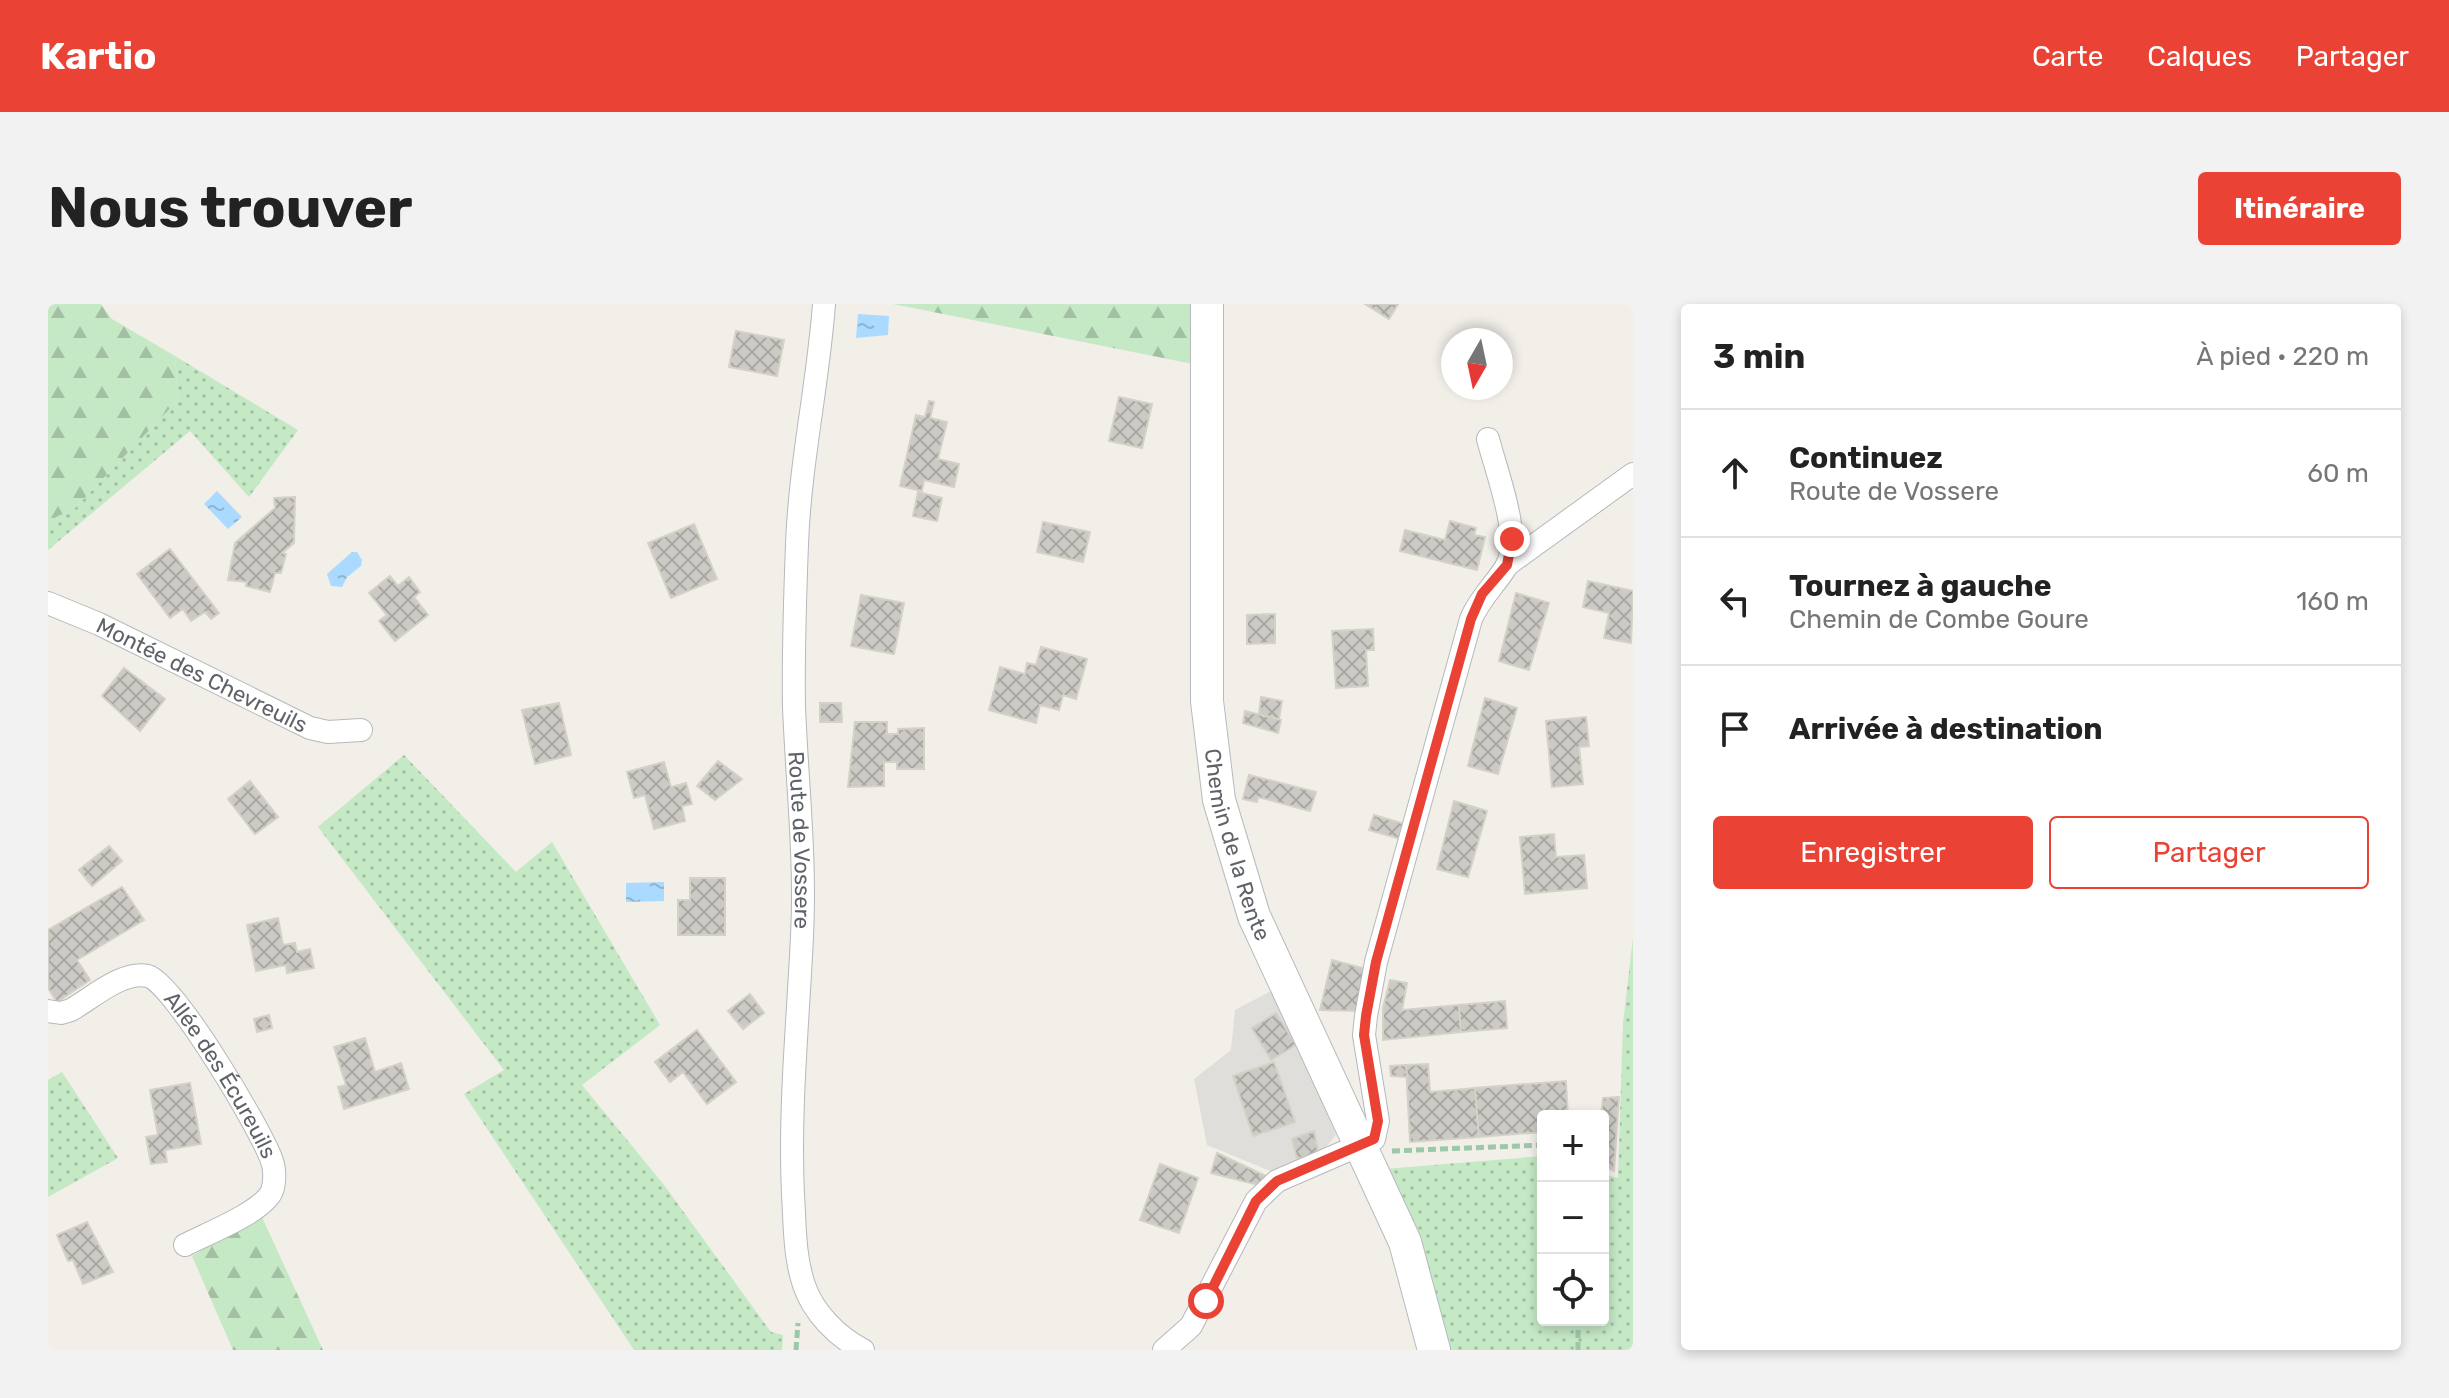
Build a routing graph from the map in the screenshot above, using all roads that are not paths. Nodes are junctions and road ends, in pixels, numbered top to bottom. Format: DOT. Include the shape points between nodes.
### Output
graph roads {
  1 [pos="824,304"];
  2 [pos="1207,304"];
  3 [pos="1488,439"];
  4 [pos="1633,474"];
  5 [pos="1507,565"];
  6 [pos="48,603"];
  7 [pos="361,730"];
  8 [pos="48,1011"];
  9 [pos="1366,1143"];
  10 [pos="185,1245"];
  11 [pos="863,1350"];
  12 [pos="1164,1350"];
  13 [pos="1434,1350"];
  1 -- 11 [label="street, Route de Vossere" via="797,543 794,705 803,933 791,1155 795,1241 805,1287 822,1317"];
  2 -- 9 [label="street, Chemin de la Rente" via="1207,701 1219,800 1254,916"];
  3 -- 5 [label="street" via="1511,520"];
  4 -- 5 [label="street"];
  5 -- 9 [label="street" via="1482,594 1471,619 1376,962 1364,1035 1378,1121"];
  6 -- 7 [label="street, Montée des Chevreuils" via="310,728"];
  8 -- 10 [label="street, Allée des Écureuils" via="71,1010 127,977 147,976 162,984 183,1009 229,1085 272,1161 272,1190 262,1204"];
  9 -- 12 [label="street" via="1277,1181 1256,1201 1191,1326"];
  9 -- 13 [label="street, Chemin de la Rente" via="1405,1242"];
}
